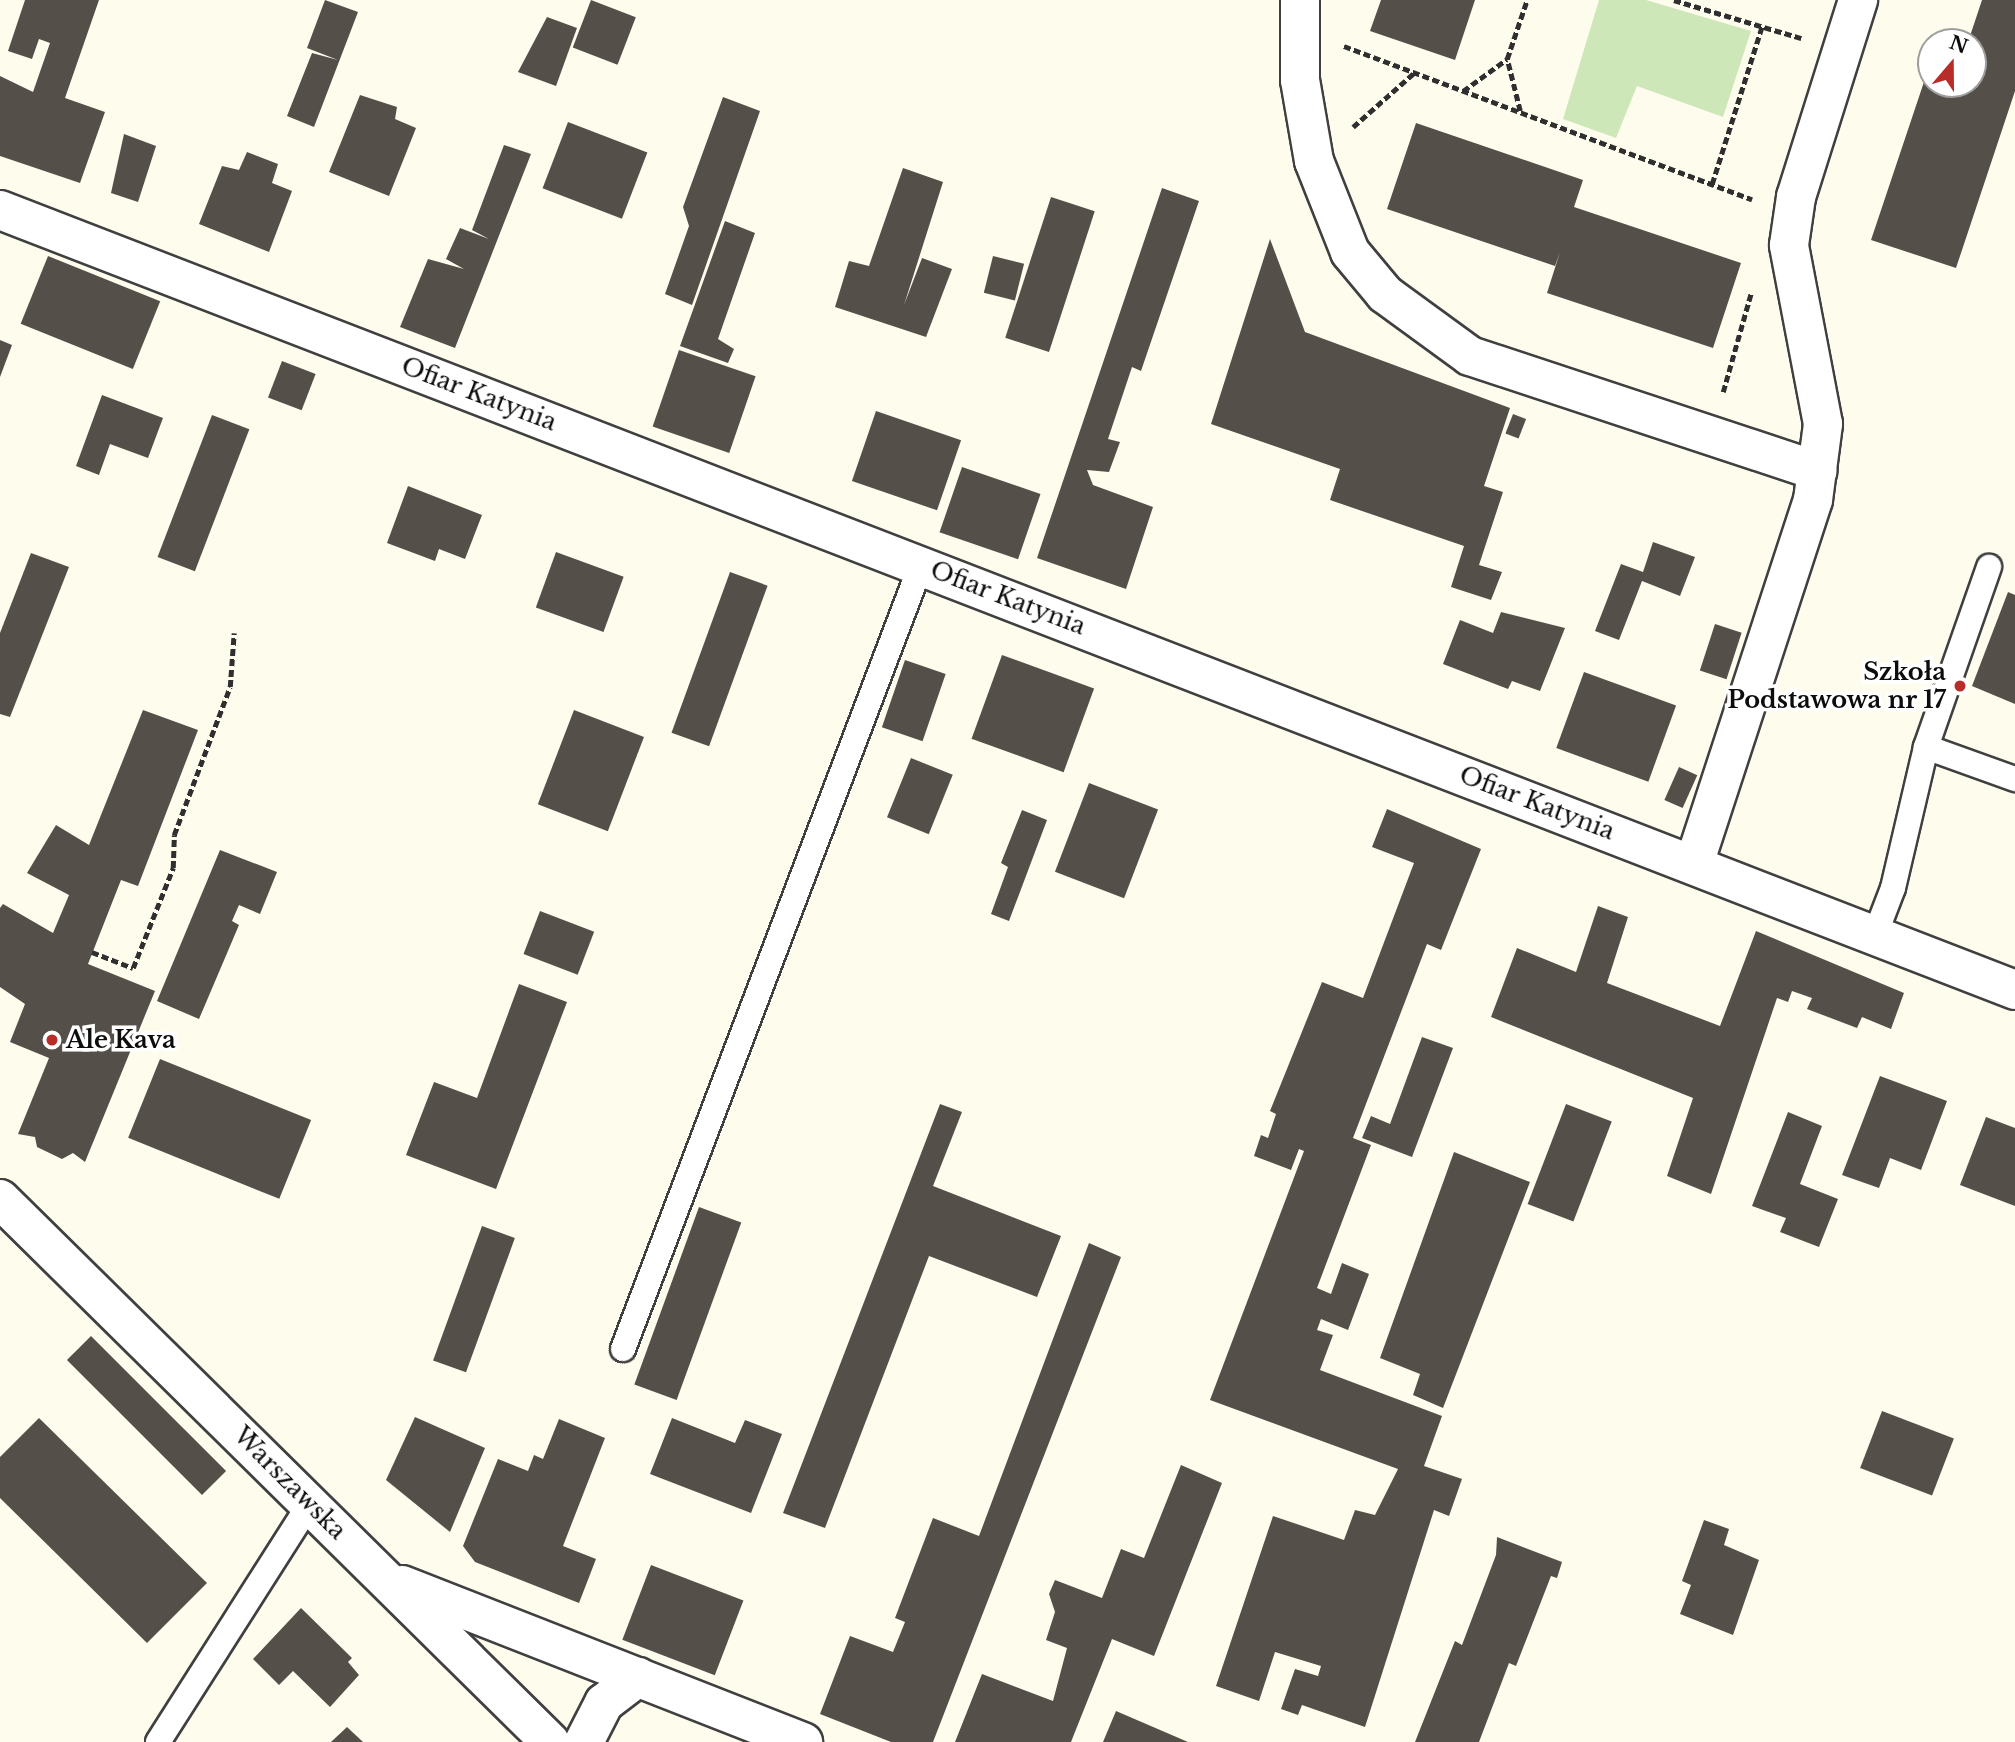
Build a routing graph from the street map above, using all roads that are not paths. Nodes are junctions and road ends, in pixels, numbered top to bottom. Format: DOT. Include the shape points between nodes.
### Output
graph roads {
  1 [pos="1858,0"];
  2 [pos="1299,14"];
  3 [pos="0,210"];
  4 [pos="1816,471"];
  5 [pos="921,565"];
  6 [pos="1989,567"];
  7 [pos="1926,747"];
  8 [pos="2015,779"];
  9 [pos="1693,864"];
  10 [pos="1875,936"];
  11 [pos="2015,990"];
  12 [pos="0,1199"];
  13 [pos="623,1349"];
  14 [pos="311,1502"];
  15 [pos="387,1579"];
  16 [pos="638,1677"];
  17 [pos="159,1742"];
  18 [pos="550,1742"];
  19 [pos="584,1742"];
  20 [pos="803,1742"];
  1 -- 4 [label="street" via="1792,214 1793,290 1823,425"];
  2 -- 4 [label="street" via="1314,161 1350,252 1385,294 1445,344"];
  3 -- 5 [label="street, Ofiar Katynia"];
  4 -- 9 [label="street"];
  5 -- 9 [label="street, Ofiar Katynia"];
  5 -- 13 [label="lane"];
  6 -- 7 [label="lane"];
  7 -- 8 [label="lane"];
  7 -- 10 [label="lane" via="1893,888"];
  9 -- 10 [label="street, Ofiar Katynia"];
  10 -- 11 [label="street, Ofiar Katynia"];
  12 -- 14 [label="street, Warszawska"];
  14 -- 15 [label="street, Warszawska"];
  14 -- 17 [label="lane"];
  15 -- 16 [label="street, Warszawska"];
  15 -- 18 [label="street"];
  16 -- 19 [label="street" via="604,1703"];
  16 -- 20 [label="street, Warszawska"];
}
